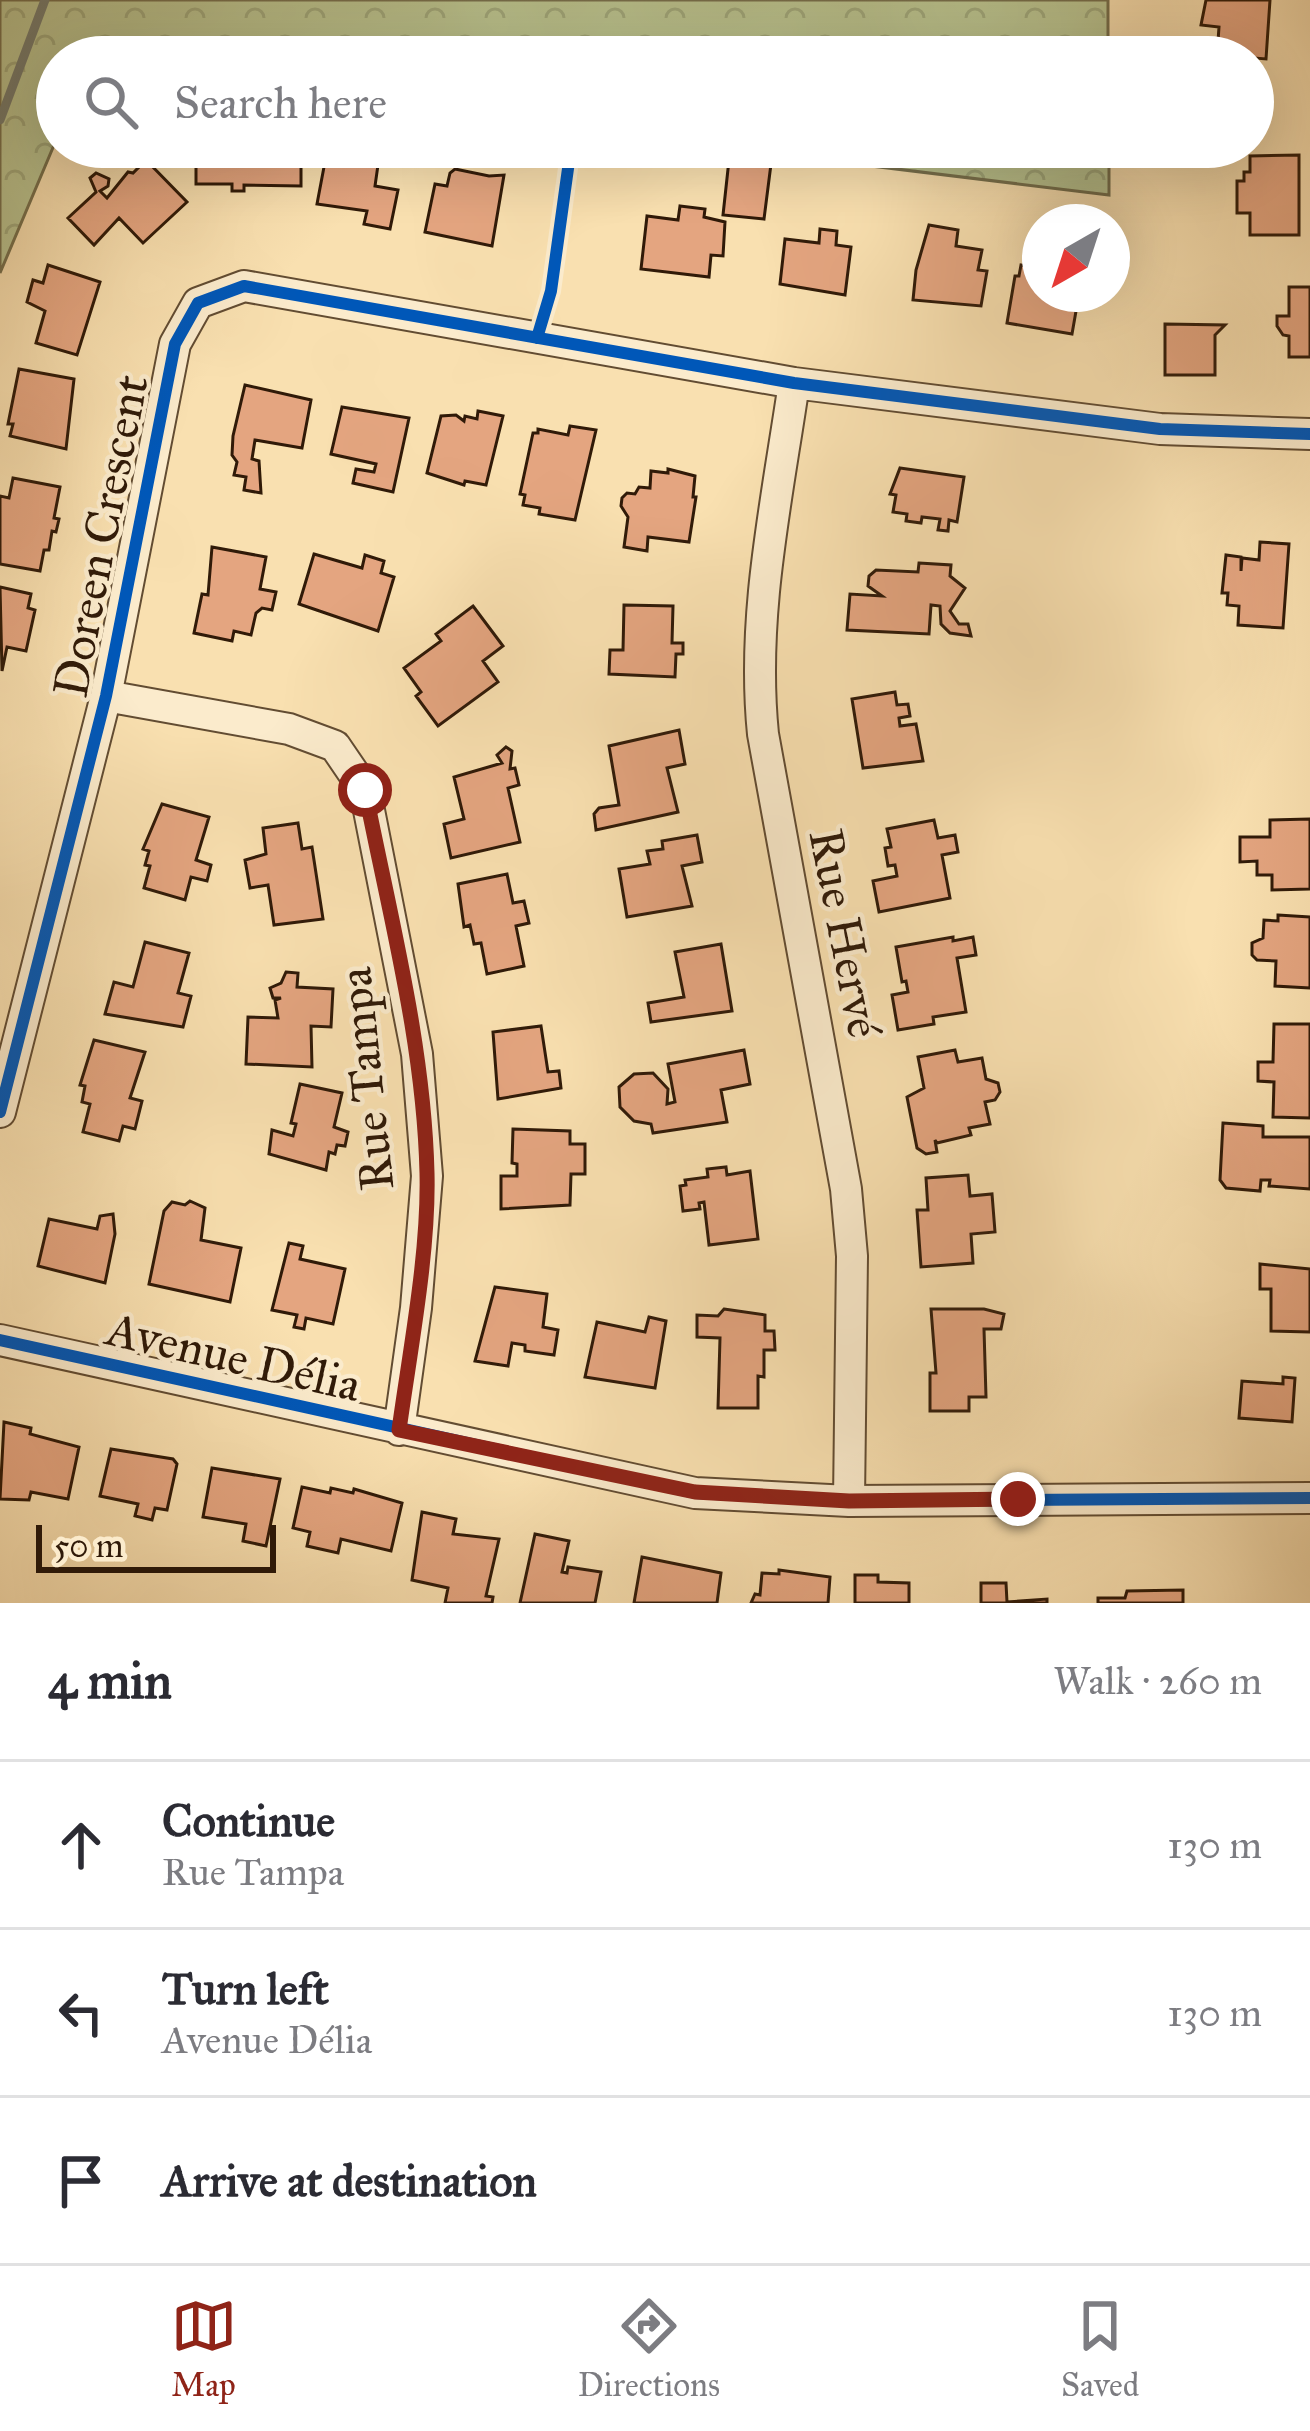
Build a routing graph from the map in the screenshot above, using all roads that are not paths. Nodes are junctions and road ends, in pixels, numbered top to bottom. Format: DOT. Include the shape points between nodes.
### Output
graph roads {
  1 [pos="794,383"];
  2 [pos="1310,434"];
  3 [pos="106,696"];
  4 [pos="0,1112"];
  5 [pos="0,1340"];
  6 [pos="399,1430"];
  7 [pos="1310,1498"];
  8 [pos="849,1501"];
  1 -- 2 [label="street, Doreen Crescent" via="1160,429"];
  1 -- 3 [label="street, Doreen Crescent" via="244,286 198,303 176,344"];
  1 -- 8 [label="street, Rue Hervé" via="758,632 758,687 847,1189"];
  3 -- 4 [label="street, Doreen Crescent"];
  3 -- 6 [label="street, Rue Tampa" via="289,729 334,746 365,790 417,1054 427,1176"];
  5 -- 6 [label="street, Avenue Délia"];
  6 -- 8 [label="street, Avenue Délia" via="695,1492"];
  7 -- 8 [label="street, Avenue Délia"];
}
